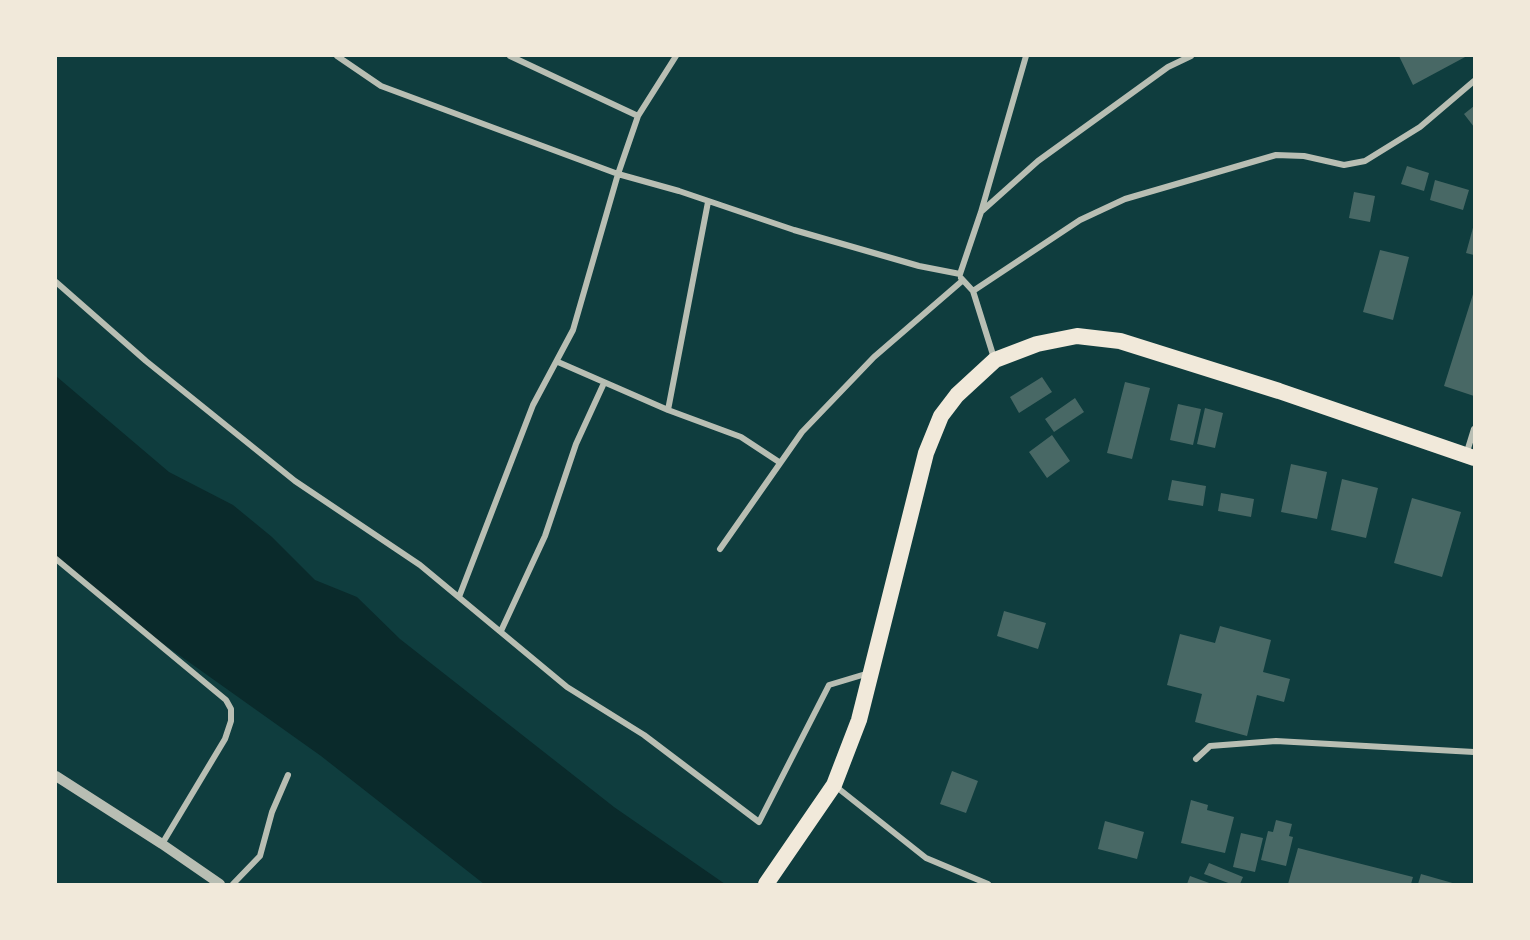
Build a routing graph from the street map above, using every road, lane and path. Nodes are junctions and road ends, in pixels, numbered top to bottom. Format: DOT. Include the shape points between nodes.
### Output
graph roads {
  1 [pos="337,56"];
  2 [pos="510,56"];
  3 [pos="676,56"];
  4 [pos="1026,56"];
  5 [pos="1191,56"];
  6 [pos="1474,81"];
  7 [pos="638,116"];
  8 [pos="618,174"];
  9 [pos="708,202"];
  10 [pos="981,212"];
  11 [pos="961,278"];
  12 [pos="56,282"];
  13 [pos="973,291"];
  14 [pos="995,360"];
  15 [pos="558,362"];
  16 [pos="604,383"];
  17 [pos="668,410"];
  18 [pos="1474,429"];
  19 [pos="1470,457"];
  20 [pos="779,462"];
  21 [pos="720,549"];
  22 [pos="56,559"];
  23 [pos="459,597"];
  24 [pos="501,630"];
  25 [pos="872,672"];
  26 [pos="1474,752"];
  27 [pos="1196,759"];
  28 [pos="288,774"];
  29 [pos="56,776"];
  30 [pos="834,785"];
  31 [pos="162,844"];
  32 [pos="220,885"];
  33 [pos="234,885"];
  34 [pos="766,885"];
  35 [pos="988,885"];
  1 -- 8 [label="street" via="381,86"];
  2 -- 7 [label="street"];
  3 -- 7 [label="street"];
  4 -- 10 [label="street"];
  5 -- 10 [label="street" via="1168,67 1038,161"];
  6 -- 13 [label="street" via="1420,128 1365,161 1344,165 1276,154 1125,199 1080,220"];
  7 -- 8 [label="street"];
  8 -- 9 [label="street"];
  8 -- 15 [label="street" via="573,330"];
  9 -- 11 [label="street"];
  9 -- 17 [label="street"];
  10 -- 11 [label="street"];
  11 -- 13 [label="street"];
  11 -- 20 [label="street" via="874,357 802,432"];
  12 -- 23 [label="street" via="146,362 295,481 420,565"];
  13 -- 14 [label="street"];
  14 -- 19 [label="highway" via="1037,344 1077,336 1120,341"];
  14 -- 25 [label="highway" via="957,395 941,416 926,453"];
  15 -- 16 [label="street"];
  15 -- 23 [label="street" via="533,405"];
  16 -- 17 [label="street"];
  16 -- 24 [label="street" via="576,444 545,536"];
  17 -- 20 [label="street" via="741,437"];
  18 -- 19 [label="street"];
  20 -- 21 [label="street"];
  22 -- 31 [label="street" via="217,693 231,709 225,739"];
  23 -- 24 [label="street"];
  24 -- 25 [label="street" via="567,687 644,735 759,822 829,685"];
  25 -- 30 [label="highway"];
  26 -- 27 [label="street" via="1264,742 1210,746"];
  28 -- 33 [label="street" via="260,856"];
  29 -- 31 [label="street"];
  30 -- 34 [label="highway"];
  30 -- 35 [label="street" via="926,858"];
  31 -- 32 [label="street"];
}
